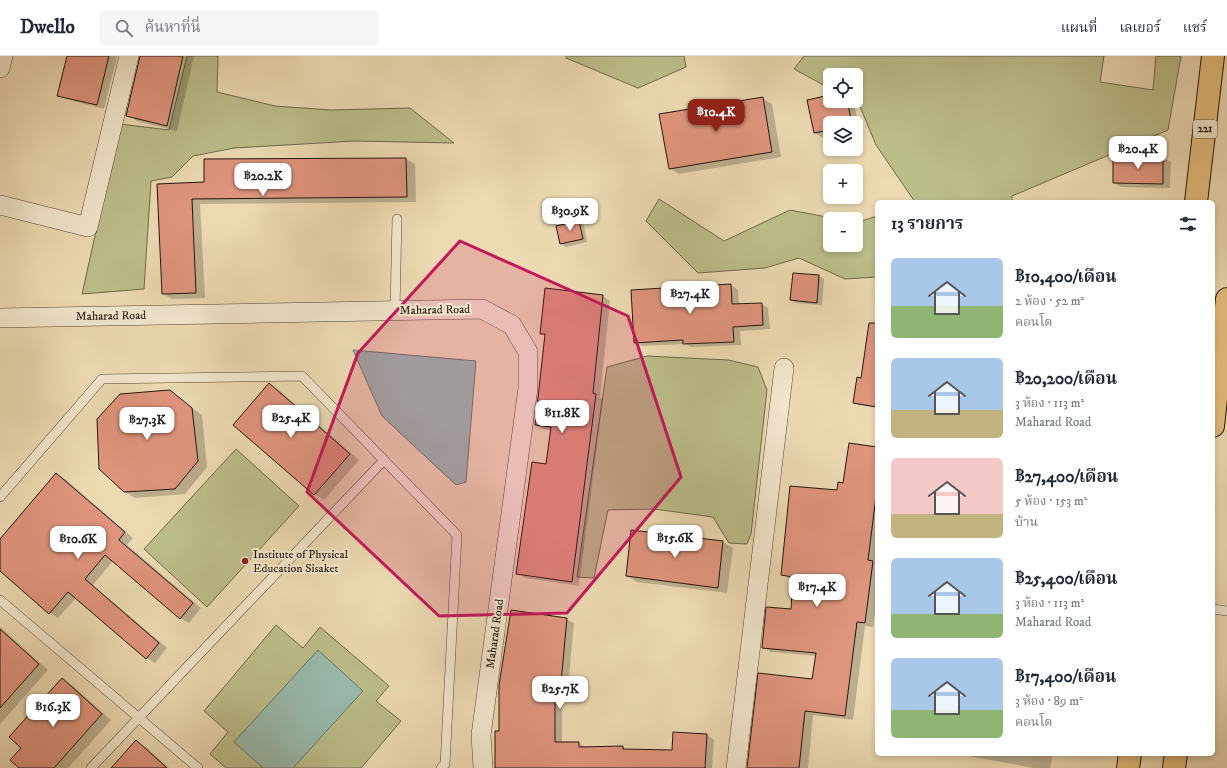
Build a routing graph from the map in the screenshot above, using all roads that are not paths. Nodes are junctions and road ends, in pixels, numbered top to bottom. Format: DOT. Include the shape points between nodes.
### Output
graph roads {
  1 [pos="3,56"];
  2 [pos="129,56"];
  3 [pos="1214,56"];
  4 [pos="0,68"];
  5 [pos="1196,200"];
  6 [pos="0,205"];
  7 [pos="397,220"];
  8 [pos="1227,299"];
  9 [pos="395,310"];
  10 [pos="0,318"];
  11 [pos="784,368"];
  12 [pos="1215,408"];
  13 [pos="384,460"];
  14 [pos="0,497"];
  15 [pos="0,600"];
  16 [pos="1215,609"];
  17 [pos="1227,612"];
  18 [pos="139,717"];
  19 [pos="1130,756"];
  20 [pos="1176,756"];
  21 [pos="91,768"];
  22 [pos="198,768"];
  23 [pos="441,768"];
  24 [pos="483,768"];
  25 [pos="736,768"];
  26 [pos="1128,768"];
  27 [pos="1174,768"];
  1 -- 4 [label="street"];
  2 -- 6 [label="street" via="88,227"];
  3 -- 5 [label="main road, 221"];
  7 -- 9 [label="lane"];
  8 -- 12 [label="main road"];
  9 -- 10 [label="street, Maharad Road"];
  9 -- 24 [label="street, Maharad Road" via="482,309 512,325 528,352 528,388 481,735"];
  11 -- 25 [label="street"];
  13 -- 14 [label="lane" via="302,376 102,379"];
  13 -- 18 [label="lane"];
  13 -- 23 [label="lane" via="457,535 445,764"];
  15 -- 18 [label="lane"];
  16 -- 17 [label="lane"];
  18 -- 21 [label="lane"];
  18 -- 22 [label="lane"];
  19 -- 26 [label="main road"];
  20 -- 27 [label="main road"];
}
